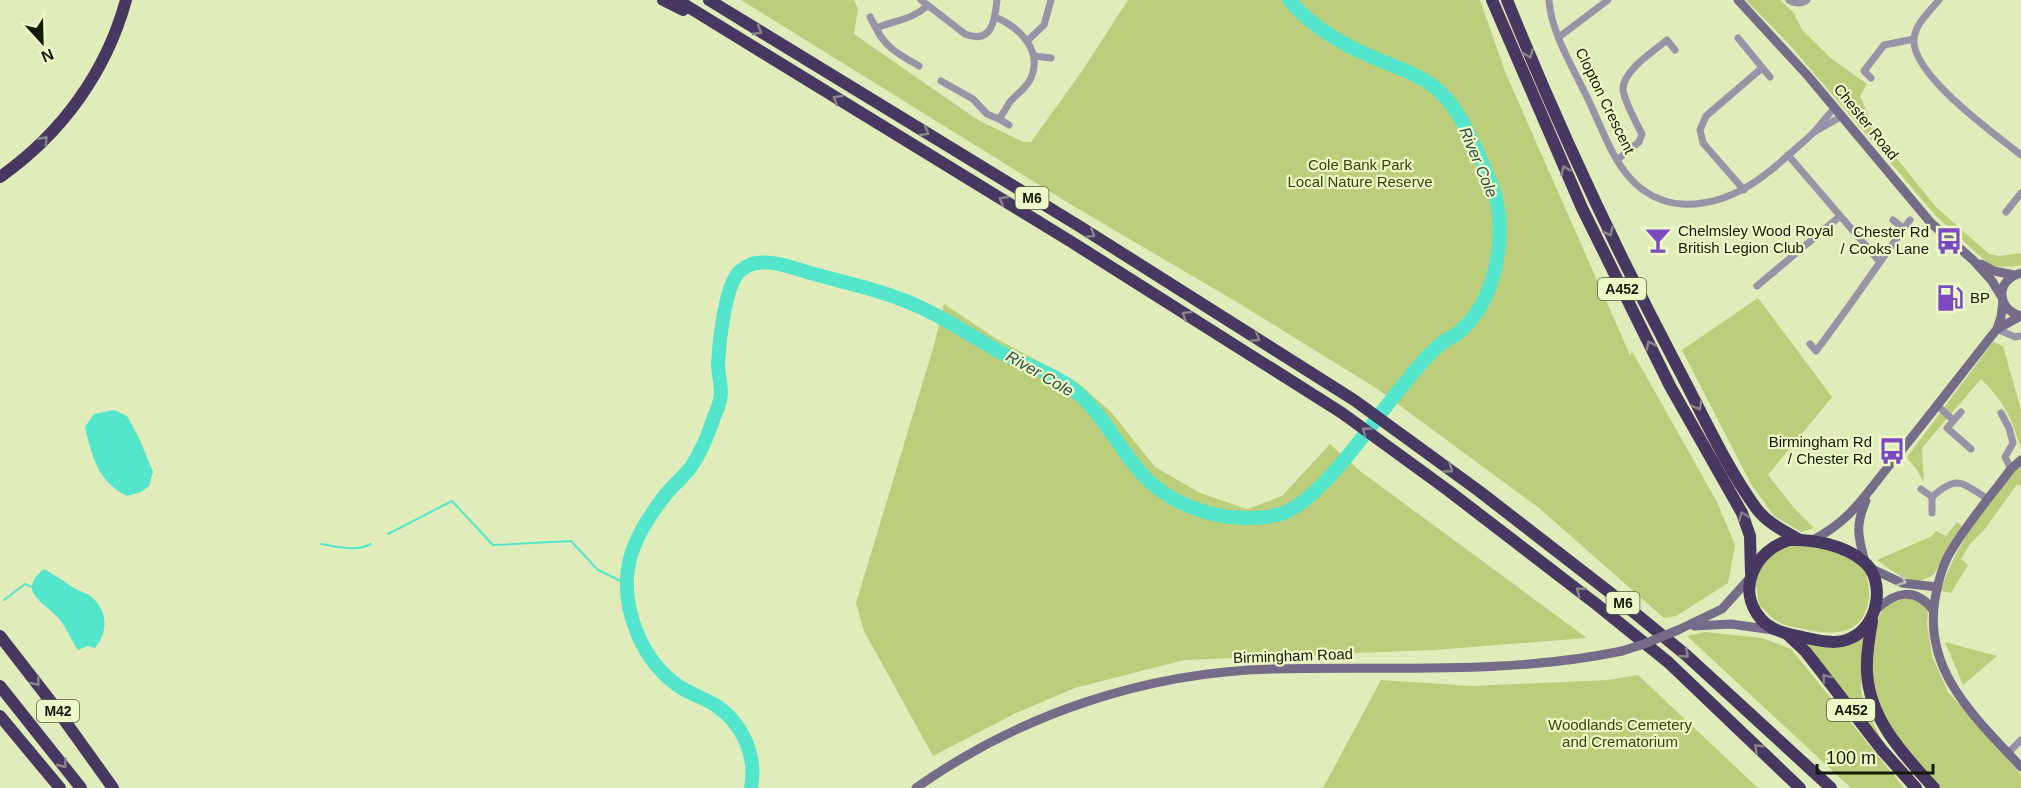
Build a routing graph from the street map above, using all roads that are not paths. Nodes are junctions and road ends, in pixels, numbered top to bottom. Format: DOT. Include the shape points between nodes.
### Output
graph roads {
  1 [pos="126,0"];
  2 [pos="663,0"];
  3 [pos="677,0"];
  4 [pos="709,0"];
  5 [pos="997,0"];
  6 [pos="1051,0"];
  7 [pos="1492,0"];
  8 [pos="1507,0"];
  9 [pos="1549,0"];
  10 [pos="1608,0"];
  11 [pos="1738,0"];
  12 [pos="1789,0"];
  13 [pos="1807,0"];
  14 [pos="1939,0"];
  15 [pos="924,3"];
  16 [pos="870,17"];
  17 [pos="995,17"];
  18 [pos="719,27"];
  19 [pos="876,28"];
  20 [pos="1559,37"];
  21 [pos="1738,38"];
  22 [pos="1914,39"];
  23 [pos="1027,41"];
  24 [pos="1675,50"];
  25 [pos="1034,56"];
  26 [pos="1051,58"];
  27 [pos="920,66"];
  28 [pos="1762,68"];
  29 [pos="1770,77"];
  30 [pos="1871,78"];
  31 [pos="941,81"];
  32 [pos="1835,108"];
  33 [pos="1842,116"];
  34 [pos="999,119"];
  35 [pos="1010,124"];
  36 [pos="1814,133"];
  37 [pos="1788,155"];
  38 [pos="2021,155"];
  39 [pos="1617,160"];
  40 [pos="0,177"];
  41 [pos="1744,190"];
  42 [pos="2021,193"];
  43 [pos="2006,212"];
  44 [pos="1839,216"];
  45 [pos="1893,220"];
  46 [pos="1910,220"];
  47 [pos="1904,229"];
  48 [pos="1973,260"];
  49 [pos="1879,261"];
  50 [pos="2017,274"];
  51 [pos="1757,286"];
  52 [pos="2002,299"];
  53 [pos="2021,316"];
  54 [pos="1997,329"];
  55 [pos="2021,336"];
  56 [pos="1810,344"];
  57 [pos="1937,405"];
  58 [pos="1961,412"];
  59 [pos="2001,413"];
  60 [pos="1953,420"];
  61 [pos="1971,449"];
  62 [pos="2021,460"];
  63 [pos="2011,470"];
  64 [pos="1922,489"];
  65 [pos="1871,491"];
  66 [pos="1932,497"];
  67 [pos="1988,500"];
  68 [pos="1932,513"];
  69 [pos="1805,541"];
  70 [pos="1867,565"];
  71 [pos="1750,576"];
  72 [pos="1937,587"];
  73 [pos="1933,610"];
  74 [pos="1873,616"];
  75 [pos="1689,626"];
  76 [pos="1782,632"];
  77 [pos="0,636"];
  78 [pos="0,686"];
  79 [pos="0,716"];
  80 [pos="2021,740"];
  81 [pos="2008,753"];
  82 [pos="2021,767"];
  83 [pos="60,788"];
  84 [pos="81,788"];
  85 [pos="113,788"];
  86 [pos="916,788"];
  87 [pos="1800,788"];
  88 [pos="1831,788"];
  89 [pos="1916,788"];
  90 [pos="1934,788"];
  40 -- 1 [label="highway, one-way" via="40,146 88,87 103,62"];
  2 -- 18 [label="highway, M6"];
  3 -- 18 [label="highway, M6"];
  4 -- 88 [label="highway, M6, one-way" via="1079,226 1402,434 1617,598 1686,655"];
  5 -- 17 [label="street"];
  6 -- 23 [label="street" via="1044,25"];
  71 -- 7 [label="highway, A452, one-way" via="1750,536 1742,513 1670,386 1582,208"];
  8 -- 69 [label="highway, A452, one-way" via="1595,205 1732,470 1767,521"];
  9 -- 20 [label="street, Clopton Crescent"];
  10 -- 20 [label="street"];
  11 -- 32 [label="main road, Chester Road"];
  12 -- 13 [label="street"];
  14 -- 22 [label="street" via="1918,26"];
  15 -- 17 [label="street" via="973,37 991,30"];
  15 -- 19 [label="street" via="911,18"];
  16 -- 19 [label="street"];
  17 -- 23 [label="street" via="1010,23"];
  87 -- 18 [label="highway, M6, one-way" via="1668,663 1596,604 1342,413"];
  19 -- 27 [label="street" via="886,45"];
  20 -- 39 [label="street, Clopton Crescent"];
  21 -- 28 [label="street"];
  22 -- 30 [label="street" via="1884,45 1864,71"];
  22 -- 38 [label="street" via="1921,64 1948,95"];
  23 -- 25 [label="street"];
  24 -- 39 [label="street" via="1667,40 1625,78 1623,90 1642,134 1639,142"];
  25 -- 26 [label="street"];
  25 -- 34 [label="street" via="1031,78"];
  28 -- 29 [label="street"];
  28 -- 41 [label="street" via="1706,116 1700,130 1703,143"];
  31 -- 34 [label="street"];
  32 -- 33 [label="main road, Chester Road"];
  32 -- 36 [label="street, Clopton Crescent"];
  33 -- 36 [label="street, Clopton Crescent"];
  33 -- 48 [label="main road, Chester Road" via="1930,223"];
  34 -- 35 [label="street"];
  36 -- 37 [label="street, Clopton Crescent"];
  37 -- 41 [label="street, Clopton Crescent"];
  37 -- 44 [label="street"];
  39 -- 41 [label="street, Clopton Crescent" via="1631,180 1668,203 1709,204"];
  42 -- 43 [label="street"];
  44 -- 49 [label="street"];
  44 -- 51 [label="street"];
  45 -- 47 [label="street"];
  46 -- 47 [label="street"];
  47 -- 49 [label="street"];
  48 -- 50 [label="main road, Chester Road" via="1994,271"];
  48 -- 52 [label="main road, Chester Road"];
  49 -- 56 [label="street" via="1816,351"];
  50 -- 52 [label="main road" via="2004,286"];
  52 -- 53 [label="main road, Chester Road" via="2013,314"];
  52 -- 54 [label="main road"];
  53 -- 54 [label="main road"];
  54 -- 55 [label="street"];
  54 -- 57 [label="main road"];
  57 -- 60 [label="street"];
  57 -- 65 [label="main road"];
  58 -- 60 [label="street"];
  59 -- 63 [label="street" via="2013,443 2005,457"];
  60 -- 61 [label="street" via="1947,428"];
  62 -- 63 [label="main road"];
  63 -- 67 [label="main road"];
  64 -- 66 [label="street"];
  65 -- 69 [label="main road" via="1845,520 1829,532"];
  65 -- 70 [label="main road" via="1857,526"];
  66 -- 67 [label="street" via="1958,482"];
  66 -- 68 [label="street"];
  67 -- 72 [label="main road" via="1951,551"];
  69 -- 70 [label="highway, A452" via="1851,552"];
  69 -- 71 [label="highway, A452" via="1781,542 1768,550"];
  70 -- 72 [label="main road, one-way" via="1902,583"];
  70 -- 74 [label="highway, A452" via="1876,590"];
  71 -- 75 [label="main road, Birmingham Road" via="1722,609"];
  71 -- 76 [label="highway, A452" via="1750,597 1755,609 1761,619"];
  72 -- 73 [label="main road"];
  73 -- 74 [label="main road" via="1922,598 1906,594 1891,598"];
  73 -- 81 [label="main road" via="1936,646 1950,684"];
  74 -- 76 [label="highway" via="1850,639 1822,642"];
  74 -- 90 [label="highway, A452" via="1866,672 1876,711 1893,741"];
  75 -- 76 [label="main road, Birmingham Road" via="1731,624"];
  75 -- 86 [label="main road, Birmingham Road, bridge" via="1622,651 1519,666 1272,669 1190,676 1085,702 1042,718 960,760"];
  89 -- 76 [label="highway, A452, one-way" via="1806,652"];
  77 -- 85 [label="highway, M42, one-way"];
  78 -- 84 [label="highway, one-way"];
  79 -- 83 [label="highway"];
  80 -- 81 [label="street"];
  81 -- 82 [label="main road"];
}
